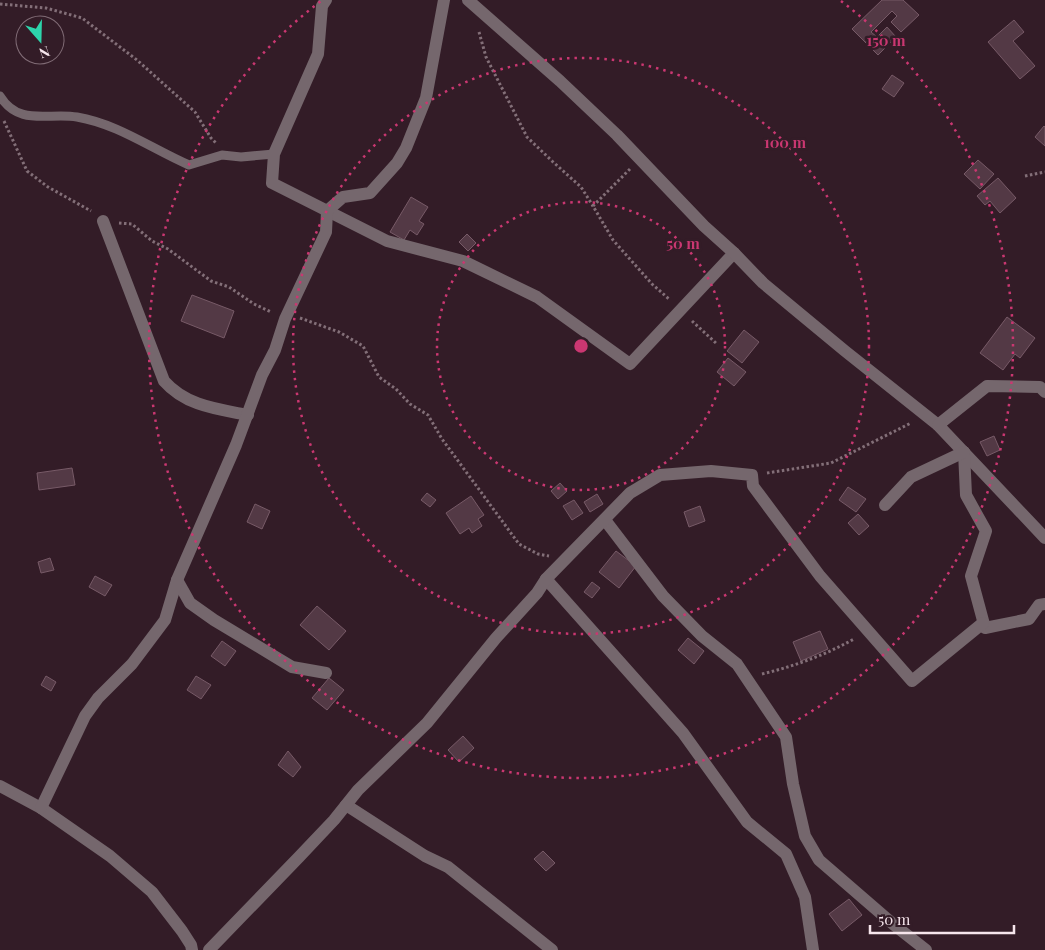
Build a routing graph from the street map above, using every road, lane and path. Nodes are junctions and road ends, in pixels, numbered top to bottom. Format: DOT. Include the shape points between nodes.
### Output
graph roads {
  1 [pos="326,0"];
  2 [pos="444,0"];
  3 [pos="468,0"];
  4 [pos="0,4"];
  5 [pos="479,30"];
  6 [pos="0,96"];
  7 [pos="274,154"];
  8 [pos="232,156"];
  9 [pos="640,159"];
  10 [pos="1045,172"];
  11 [pos="1025,176"];
  12 [pos="593,206"];
  13 [pos="327,211"];
  14 [pos="104,221"];
  15 [pos="734,253"];
  16 [pos="681,310"];
  17 [pos="717,344"];
  18 [pos="1045,392"];
  19 [pos="925,415"];
  20 [pos="248,416"];
  21 [pos="938,425"];
  22 [pos="964,452"];
  23 [pos="752,475"];
  24 [pos="885,505"];
  25 [pos="604,520"];
  26 [pos="1045,538"];
  27 [pos="546,579"];
  28 [pos="176,580"];
  29 [pos="1045,604"];
  30 [pos="983,623"];
  31 [pos="869,631"];
  32 [pos="326,673"];
  33 [pos="747,678"];
  34 [pos="0,786"];
  35 [pos="346,804"];
  36 [pos="41,808"];
  37 [pos="192,950"];
  38 [pos="209,950"];
  39 [pos="552,950"];
  40 [pos="813,950"];
  41 [pos="926,950"];
  1 -- 7 [label="street" via="322,6 318,54"];
  2 -- 13 [label="street" via="426,98 406,148 370,193 343,197"];
  3 -- 9 [label="street" via="560,81"];
  4 -- 8 [label="path" via="46,8 82,18 137,60 195,112 211,138"];
  5 -- 12 [label="path" via="486,57 527,137 581,186"];
  6 -- 8 [label="lane" via="20,114 33,117 76,116 133,135 189,165 222,155"];
  7 -- 8 [label="lane"];
  7 -- 13 [label="street" via="272,183"];
  9 -- 12 [label="path"];
  9 -- 15 [label="street"];
  10 -- 11 [label="path"];
  12 -- 16 [label="path" via="613,240 652,284"];
  13 -- 16 [label="street" via="387,241 464,261 537,298 630,364"];
  13 -- 20 [label="street" via="326,232 285,319"];
  14 -- 20 [label="street" via="164,381 172,391 204,407"];
  15 -- 16 [label="street"];
  15 -- 19 [label="street" via="763,283"];
  16 -- 17 [label="path"];
  18 -- 21 [label="street" via="1040,387 988,386"];
  19 -- 21 [label="street"];
  19 -- 23 [label="path" via="831,463"];
  20 -- 28 [label="street"];
  21 -- 22 [label="street"];
  22 -- 24 [label="street" via="911,477"];
  22 -- 26 [label="street"];
  22 -- 30 [label="street" via="966,495 986,531 971,576"];
  23 -- 25 [label="street" via="711,471 660,475 630,493"];
  23 -- 31 [label="street" via="753,486 779,523"];
  25 -- 27 [label="street"];
  25 -- 33 [label="street" via="663,596 702,636 738,664"];
  27 -- 35 [label="street" via="427,723"];
  27 -- 40 [label="street" via="684,733 748,822 786,854 804,897"];
  28 -- 32 [label="street" via="190,603 214,620 292,667"];
  28 -- 36 [label="street" via="165,620 132,664 85,716"];
  29 -- 30 [label="street" via="1039,605 1029,619 985,628"];
  30 -- 31 [label="street" via="912,681"];
  31 -- 33 [label="path" via="794,666"];
  33 -- 41 [label="street" via="786,737 805,836 819,860"];
  34 -- 36 [label="street"];
  35 -- 38 [label="street"];
  35 -- 39 [label="street" via="425,856 448,867"];
  36 -- 37 [label="street" via="110,856 152,892 182,931"];
}
